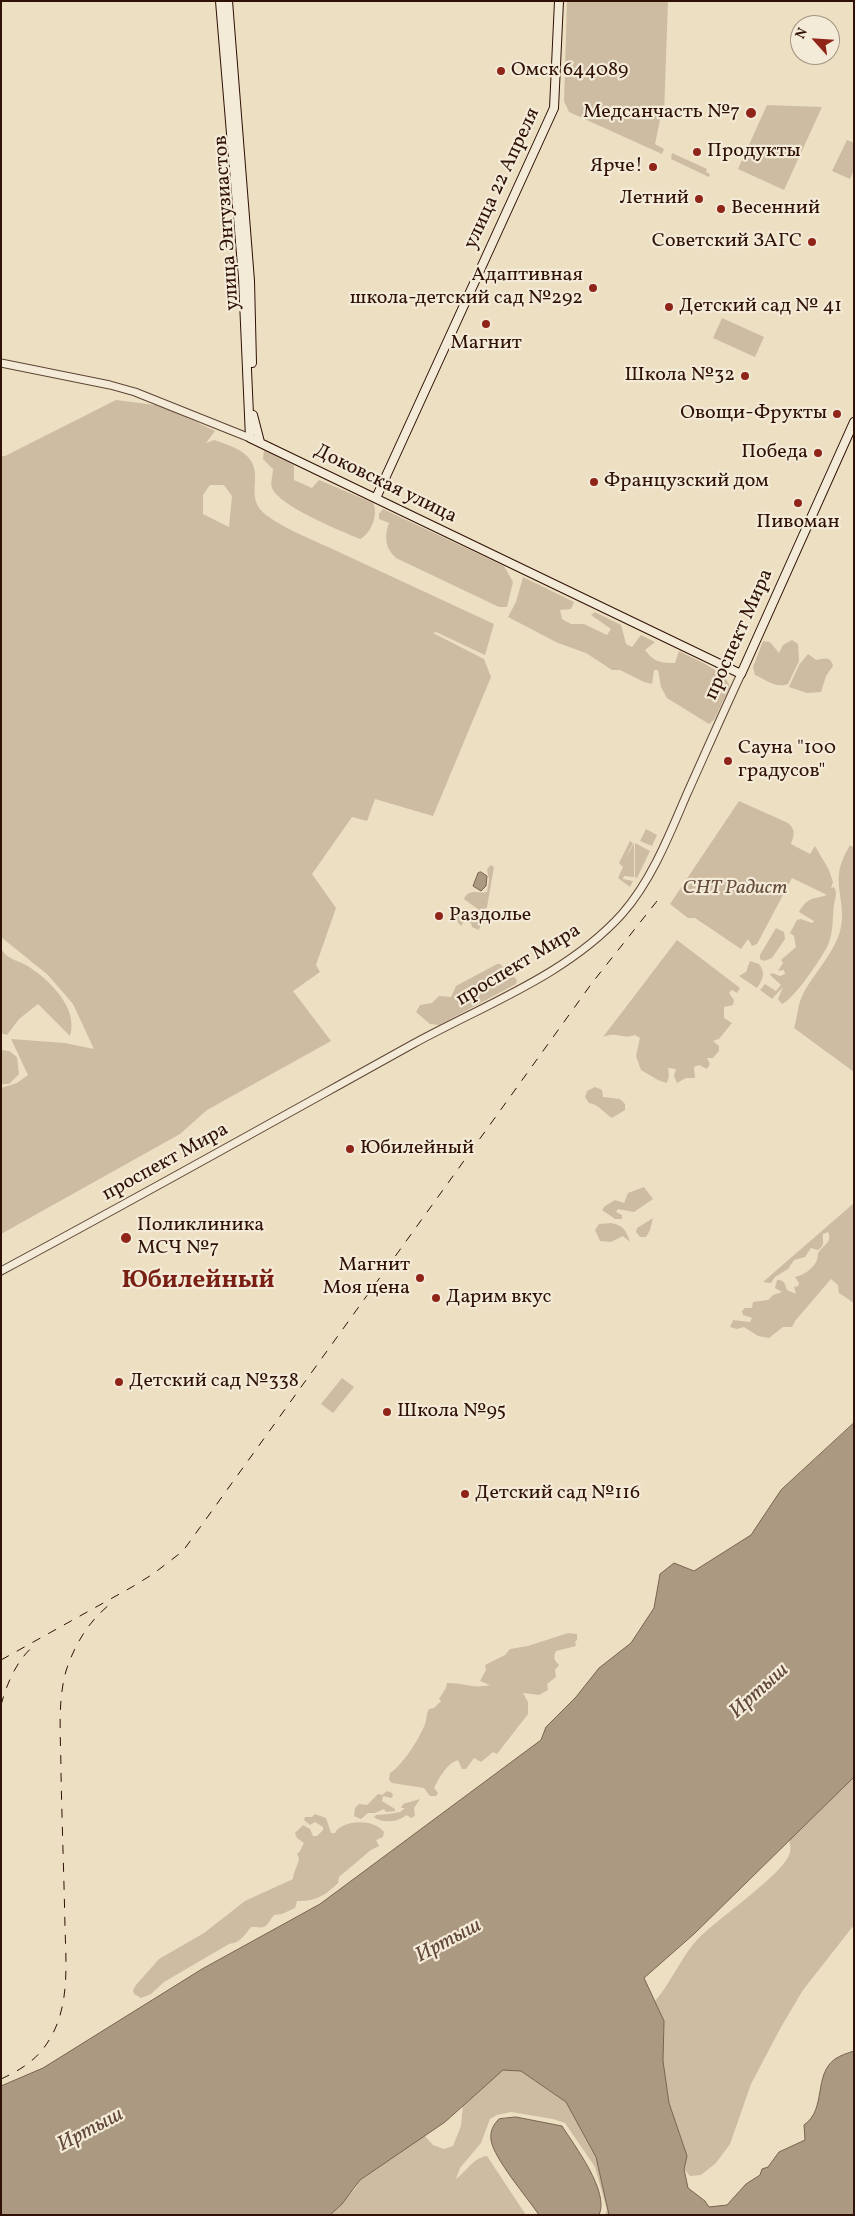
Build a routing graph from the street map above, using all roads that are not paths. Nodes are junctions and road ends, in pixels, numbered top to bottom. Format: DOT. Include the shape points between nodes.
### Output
graph roads {
  1 [pos="220,1"];
  2 [pos="228,1"];
  3 [pos="559,1"];
  4 [pos="1,363"];
  5 [pos="854,422"];
  6 [pos="250,438"];
  7 [pos="260,442"];
  8 [pos="376,498"];
  9 [pos="741,674"];
  10 [pos="1,1271"];
  1 -- 6 [label="main road, улица Энтузиастов" via="243,278"];
  2 -- 7 [label="main road, улица Энтузиастов" via="250,281 253,420"];
  3 -- 8 [label="main road, улица 22 Апреля" via="554,108"];
  4 -- 6 [label="street, Доковская улица" via="134,392"];
  5 -- 9 [label="main road, проспект Мира"];
  6 -- 7 [label="main road, Доковская улица"];
  7 -- 8 [label="main road, Доковская улица"];
  8 -- 9 [label="main road, Доковская улица"];
  9 -- 10 [label="street, проспект Мира" via="648,876 624,912 594,941 519,989"];
}
